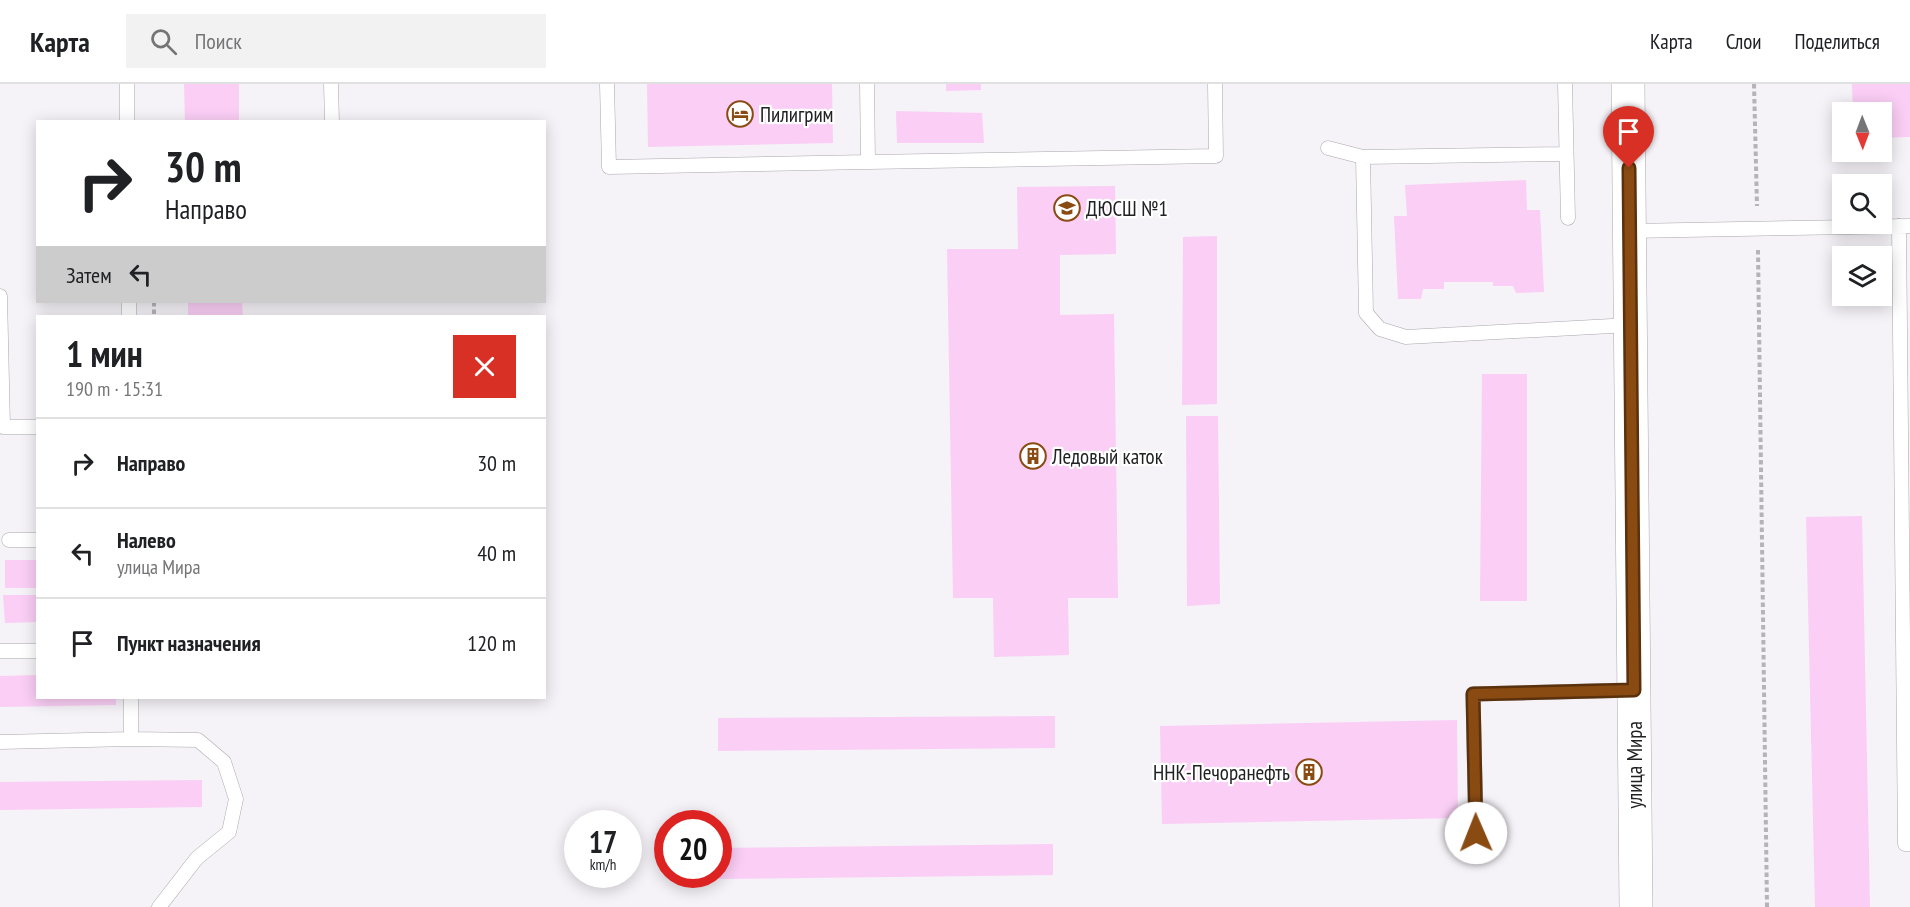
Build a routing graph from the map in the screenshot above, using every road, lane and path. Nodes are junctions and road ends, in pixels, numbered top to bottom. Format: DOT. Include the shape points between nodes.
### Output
graph roads {
  1 [pos="127,84"];
  2 [pos="331,84"];
  3 [pos="607,84"];
  4 [pos="867,84"];
  5 [pos="1215,84"];
  6 [pos="1565,84"];
  7 [pos="1628,84"];
  8 [pos="1754,84"];
  9 [pos="127,120"];
  10 [pos="332,120"];
  11 [pos="1328,148"];
  12 [pos="1566,154"];
  13 [pos="1363,157"];
  14 [pos="868,162"];
  15 [pos="1568,218"];
  16 [pos="1905,226"];
  17 [pos="1758,230"];
  18 [pos="1630,231"];
  19 [pos="0,296"];
  20 [pos="1630,325"];
  21 [pos="36,427"];
  22 [pos="9,540"];
  23 [pos="36,540"];
  24 [pos="0,651"];
  25 [pos="36,651"];
  26 [pos="1634,690"];
  27 [pos="131,699"];
  28 [pos="131,739"];
  29 [pos="0,742"];
  30 [pos="1476,833"];
  31 [pos="1910,844"];
  32 [pos="159,907"];
  33 [pos="1636,907"];
  34 [pos="1767,907"];
  1 -- 9 [label="lane"];
  2 -- 10 [label="lane"];
  3 -- 14 [label="lane" via="609,167"];
  4 -- 14 [label="lane"];
  5 -- 14 [label="lane" via="1216,156"];
  6 -- 12 [label="lane"];
  7 -- 18 [label="main road, улица Мира"];
  8 -- 17 [label="path"];
  11 -- 13 [label="lane"];
  12 -- 13 [label="lane"];
  12 -- 15 [label="lane"];
  13 -- 20 [label="lane" via="1366,313 1380,329 1406,337"];
  16 -- 17 [label="lane"];
  16 -- 31 [label="lane" via="1905,844"];
  17 -- 18 [label="lane"];
  17 -- 34 [label="path"];
  18 -- 20 [label="main road, улица Мира"];
  19 -- 21 [label="lane" via="3,427"];
  20 -- 26 [label="main road, улица Мира"];
  22 -- 23 [label="lane"];
  24 -- 25 [label="lane"];
  26 -- 30 [label="lane" via="1473,694"];
  26 -- 33 [label="main road, улица Мира"];
  27 -- 28 [label="lane"];
  28 -- 29 [label="lane"];
  28 -- 32 [label="lane" via="198,740 224,762 236,799 229,832 197,858"];
}
